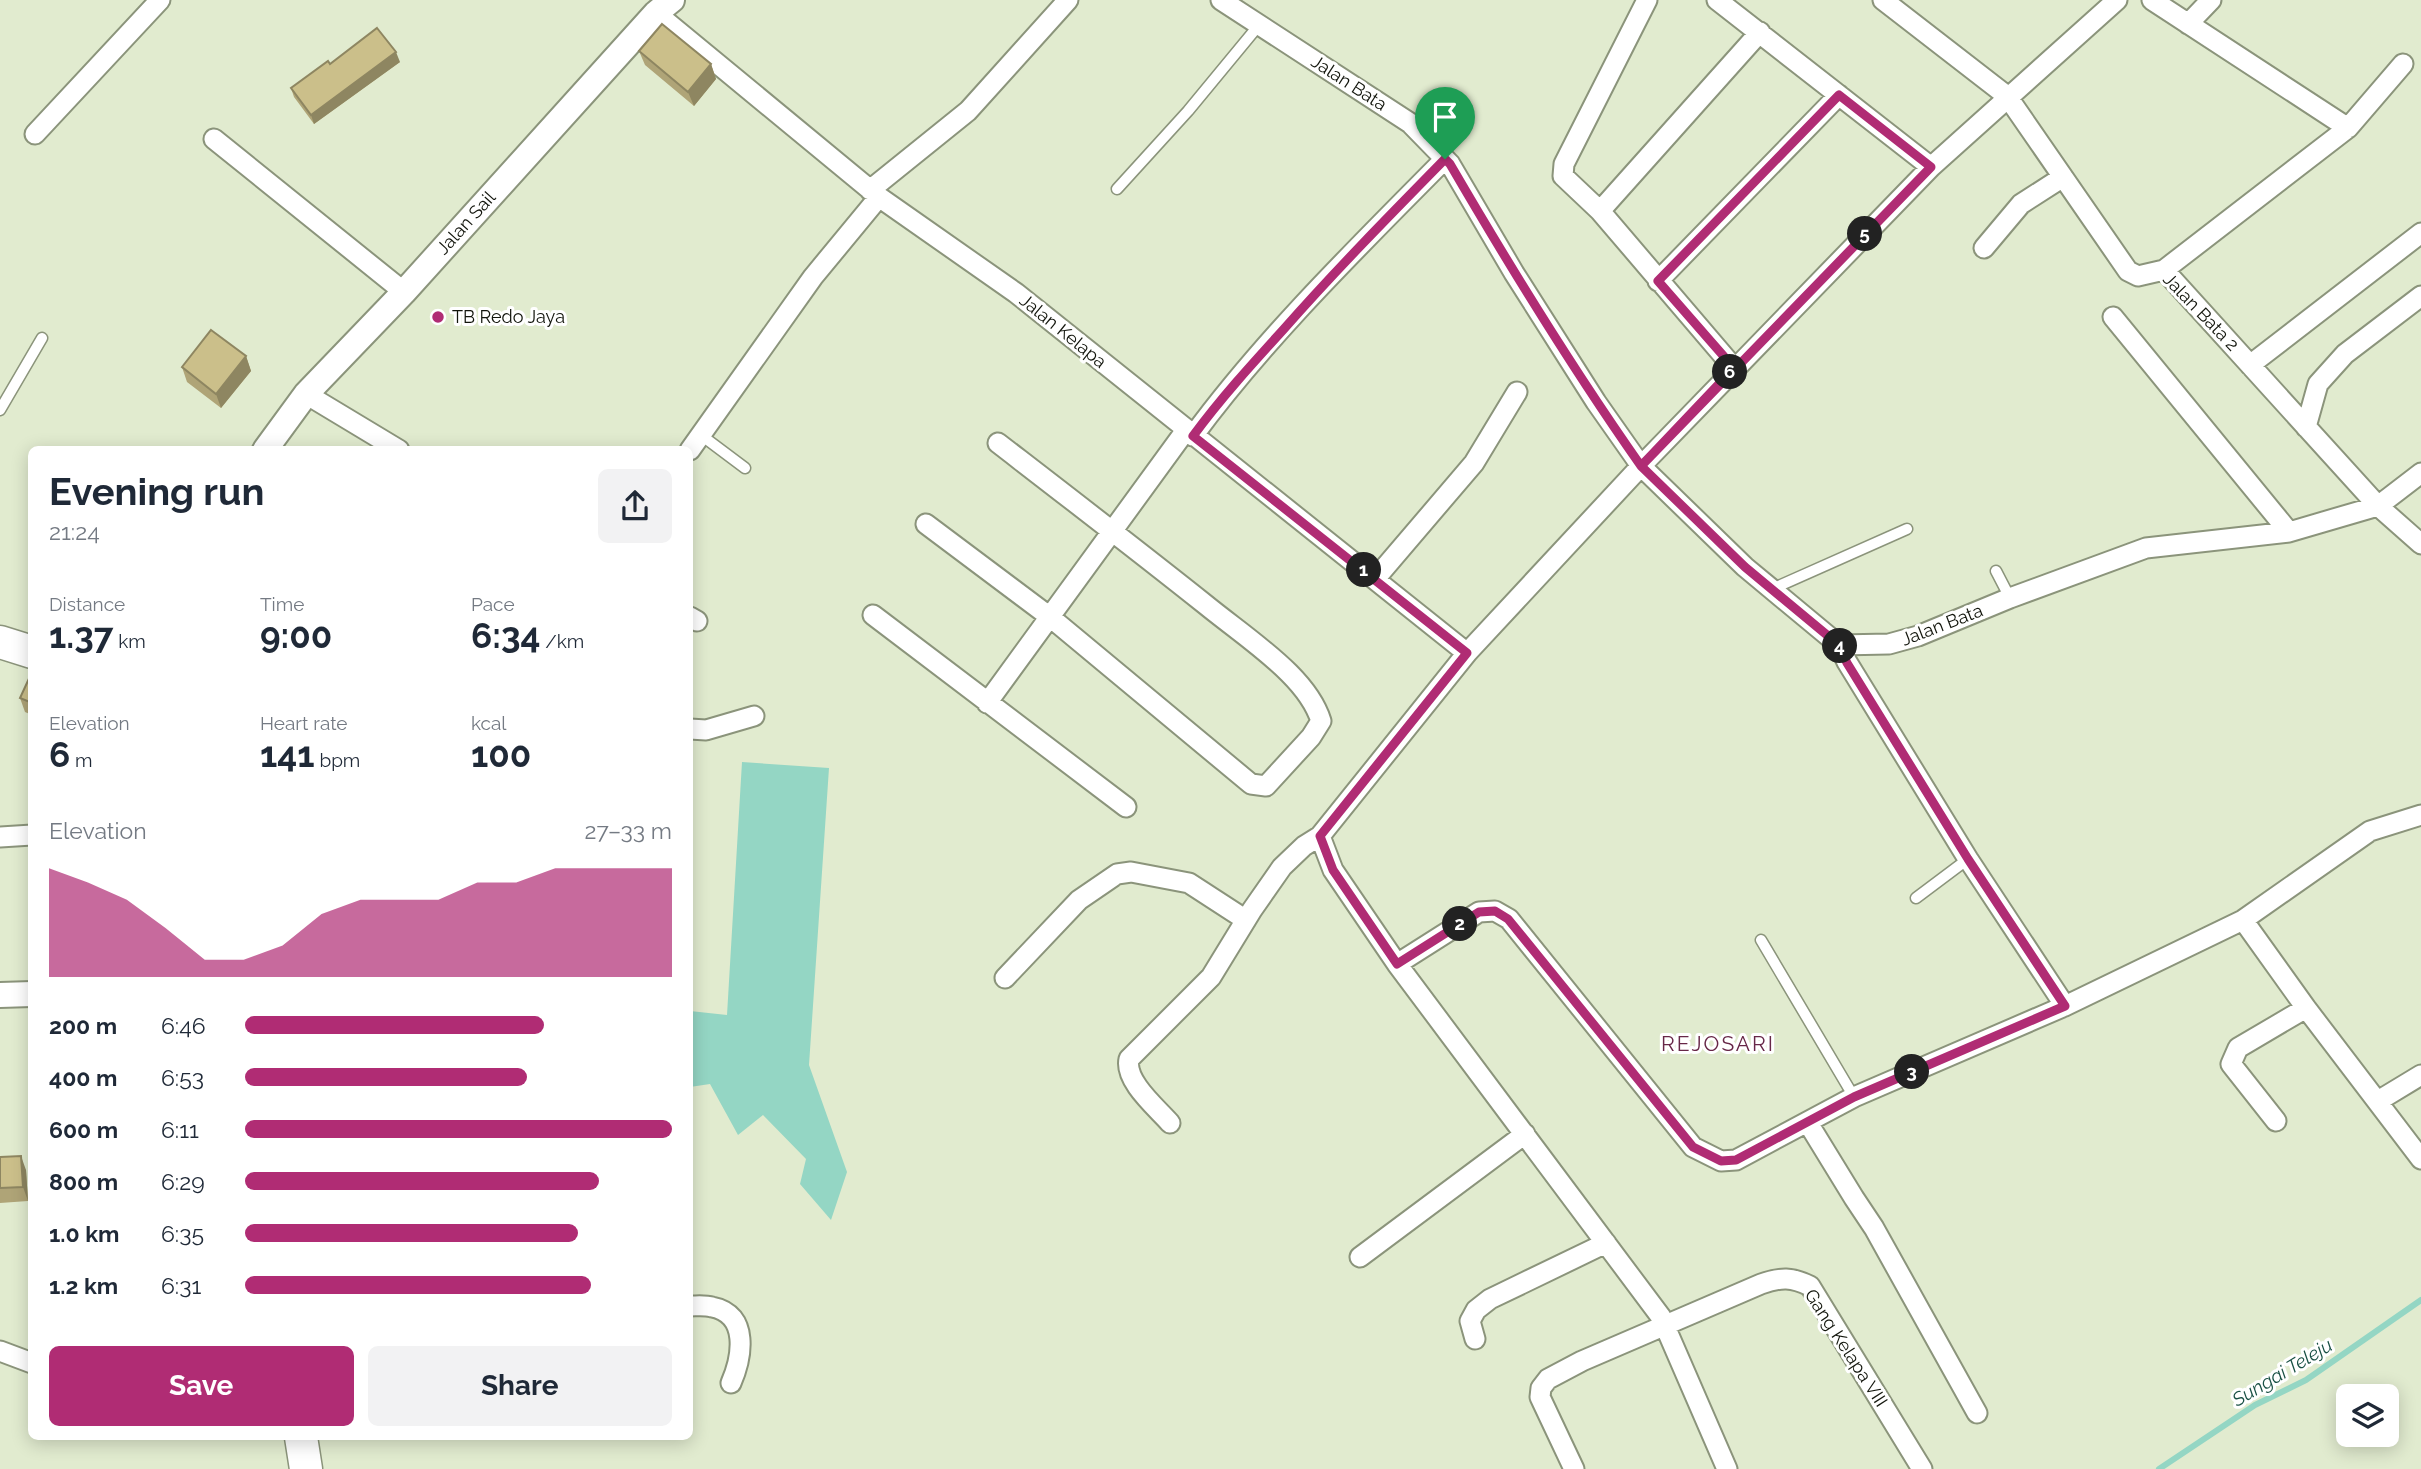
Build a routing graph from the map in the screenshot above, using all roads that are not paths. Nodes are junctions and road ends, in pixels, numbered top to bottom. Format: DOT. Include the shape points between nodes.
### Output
graph roads {
  1 [pos="160,0"];
  2 [pos="1068,0"];
  3 [pos="1222,0"];
  4 [pos="1647,0"];
  5 [pos="1717,0"];
  6 [pos="1883,0"];
  7 [pos="2117,0"];
  8 [pos="2152,0"];
  9 [pos="2211,0"];
  10 [pos="664,6"];
  11 [pos="2188,24"];
  12 [pos="1259,25"];
  13 [pos="1760,32"];
  14 [pos="2403,64"];
  15 [pos="1839,95"];
  16 [pos="2007,96"];
  17 [pos="2348,128"];
  18 [pos="35,134"];
  19 [pos="214,139"];
  20 [pos="1445,159"];
  21 [pos="1931,167"];
  22 [pos="2063,177"];
  23 [pos="1117,189"];
  24 [pos="875,193"];
  25 [pos="1600,211"];
  26 [pos="2421,233"];
  27 [pos="1984,248"];
  28 [pos="2164,270"];
  29 [pos="1658,281"];
  30 [pos="404,292"];
  31 [pos="2421,296"];
  32 [pos="2113,317"];
  33 [pos="42,338"];
  34 [pos="2250,365"];
  35 [pos="1734,368"];
  36 [pos="1517,392"];
  37 [pos="306,394"];
  38 [pos="0,410"];
  39 [pos="2306,427"];
  40 [pos="1190,433"];
  41 [pos="695,442"];
  42 [pos="998,443"];
  43 [pos="268,446"];
  44 [pos="392,446"];
  45 [pos="1641,466"];
  46 [pos="745,468"];
  47 [pos="2421,473"];
  48 [pos="2378,506"];
  49 [pos="926,524"];
  50 [pos="1907,529"];
  51 [pos="1114,532"];
  52 [pos="2289,532"];
  53 [pos="2421,544"];
  54 [pos="1996,571"];
  55 [pos="1375,579"];
  56 [pos="1772,589"];
  57 [pos="2010,598"];
  58 [pos="873,615"];
  59 [pos="1050,617"];
  60 [pos="0,642"];
  61 [pos="1839,645"];
  62 [pos="28,651"];
  63 [pos="1467,653"];
  64 [pos="987,703"];
  65 [pos="754,716"];
  66 [pos="693,729"];
  67 [pos="1126,807"];
  68 [pos="2421,815"];
  69 [pos="28,835"];
  70 [pos="0,836"];
  71 [pos="1320,836"];
  72 [pos="1968,859"];
  73 [pos="1916,898"];
  74 [pos="1245,920"];
  75 [pos="2243,920"];
  76 [pos="1761,940"];
  77 [pos="1397,964"];
  78 [pos="1005,978"];
  79 [pos="28,994"];
  80 [pos="0,995"];
  81 [pos="2065,1006"];
  82 [pos="2306,1008"];
  83 [pos="2421,1075"];
  84 [pos="1854,1097"];
  85 [pos="2378,1101"];
  86 [pos="2276,1121"];
  87 [pos="1170,1123"];
  88 [pos="1808,1123"];
  89 [pos="1525,1134"];
  90 [pos="2421,1159"];
  91 [pos="1606,1243"];
  92 [pos="1360,1257"];
  93 [pos="693,1306"];
  94 [pos="1665,1326"];
  95 [pos="1475,1339"];
  96 [pos="0,1351"];
  97 [pos="28,1362"];
  98 [pos="731,1383"];
  99 [pos="1977,1413"];
  100 [pos="301,1440"];
  101 [pos="306,1469"];
  102 [pos="1574,1469"];
  103 [pos="1727,1469"];
  104 [pos="1922,1469"];
  1 -- 18 [label="street"];
  2 -- 24 [label="street" via="968,111"];
  3 -- 12 [label="street, Jalan Bata"];
  4 -- 25 [label="street" via="1564,164 1563,176"];
  5 -- 13 [label="street"];
  6 -- 16 [label="street, Jalan Bata 2"];
  7 -- 16 [label="street"];
  8 -- 11 [label="street"];
  9 -- 11 [label="street"];
  10 -- 24 [label="street, Jalan Kelapa"];
  10 -- 30 [label="street, Jalan Sail"];
  11 -- 17 [label="street"];
  12 -- 20 [label="street, Jalan Bata" via="1410,123"];
  12 -- 23 [label="lane"];
  13 -- 15 [label="street"];
  13 -- 25 [label="street"];
  14 -- 17 [label="street"];
  15 -- 21 [label="street"];
  15 -- 29 [label="street"];
  16 -- 21 [label="street"];
  16 -- 22 [label="street, Jalan Bata 2"];
  17 -- 28 [label="street"];
  19 -- 30 [label="street"];
  20 -- 40 [label="street"];
  20 -- 45 [label="street, Jalan Bata"];
  21 -- 35 [label="street"];
  22 -- 27 [label="street" via="2021,204"];
  22 -- 28 [label="street, Jalan Bata 2" via="2128,271 2138,276"];
  24 -- 40 [label="street, Jalan Kelapa" via="1016,293"];
  24 -- 41 [label="street"];
  25 -- 29 [label="street"];
  26 -- 34 [label="street"];
  28 -- 34 [label="street, Jalan Bata 2"];
  29 -- 35 [label="street"];
  30 -- 37 [label="street, Jalan Sail"];
  31 -- 39 [label="street" via="2345,354 2318,384"];
  32 -- 52 [label="street"];
  33 -- 38 [label="lane"];
  34 -- 39 [label="street, Jalan Bata 2"];
  35 -- 45 [label="street"];
  36 -- 55 [label="street" via="1474,463"];
  37 -- 43 [label="street, Jalan Sail"];
  37 -- 44 [label="street"];
  39 -- 48 [label="street, Jalan Bata 2"];
  40 -- 51 [label="street"];
  40 -- 55 [label="street, Jalan Kelapa"];
  41 -- 46 [label="lane"];
  42 -- 51 [label="street"];
  45 -- 56 [label="street, Jalan Bata"];
  45 -- 63 [label="street"];
  47 -- 48 [label="street, Jalan Bata"];
  48 -- 52 [label="street, Jalan Bata"];
  48 -- 53 [label="street, Jalan Bata 2"];
  49 -- 59 [label="street"];
  50 -- 56 [label="lane"];
  51 -- 59 [label="street"];
  51 -- 59 [label="street" via="1288,671 1316,706 1321,721 1311,737 1266,786 1251,784"];
  52 -- 57 [label="street, Jalan Bata" via="2146,548"];
  54 -- 57 [label="lane"];
  55 -- 63 [label="street, Jalan Kelapa"];
  56 -- 61 [label="street, Jalan Bata"];
  57 -- 61 [label="street, Jalan Bata" via="1889,645"];
  58 -- 64 [label="street"];
  59 -- 64 [label="street"];
  60 -- 62 [label="main road"];
  61 -- 72 [label="street"];
  63 -- 71 [label="street"];
  64 -- 67 [label="street"];
  65 -- 66 [label="street" via="706,730"];
  68 -- 75 [label="street" via="2370,831"];
  69 -- 70 [label="street"];
  71 -- 74 [label="street" via="1282,867"];
  71 -- 77 [label="street" via="1333,870"];
  72 -- 73 [label="lane"];
  72 -- 81 [label="street"];
  74 -- 78 [label="street" via="1189,883 1131,872 1117,874 1079,900"];
  74 -- 87 [label="street" via="1211,976 1129,1059 1128,1068 1139,1089"];
  75 -- 81 [label="street"];
  75 -- 82 [label="street"];
  76 -- 84 [label="lane"];
  77 -- 88 [label="street" via="1479,912 1495,911 1508,919 1693,1147 1721,1161 1736,1160"];
  77 -- 89 [label="street"];
  79 -- 80 [label="street"];
  81 -- 84 [label="street"];
  82 -- 85 [label="street"];
  82 -- 86 [label="street" via="2238,1048 2231,1064"];
  83 -- 85 [label="street"];
  84 -- 88 [label="street"];
  85 -- 90 [label="street"];
  88 -- 99 [label="street" via="1874,1228"];
  89 -- 91 [label="street"];
  89 -- 92 [label="street"];
  91 -- 94 [label="street"];
  91 -- 95 [label="street" via="1490,1299 1470,1321"];
  93 -- 98 [label="street" via="726,1312 740,1331 738,1366"];
  94 -- 102 [label="street, Gang Kelapa VIII" via="1583,1361 1548,1379 1541,1388 1540,1397"];
  94 -- 103 [label="street"];
  94 -- 104 [label="street, Gang Kelapa VIII" via="1778,1278 1810,1286"];
  96 -- 97 [label="street"];
  100 -- 101 [label="main road"];
}
